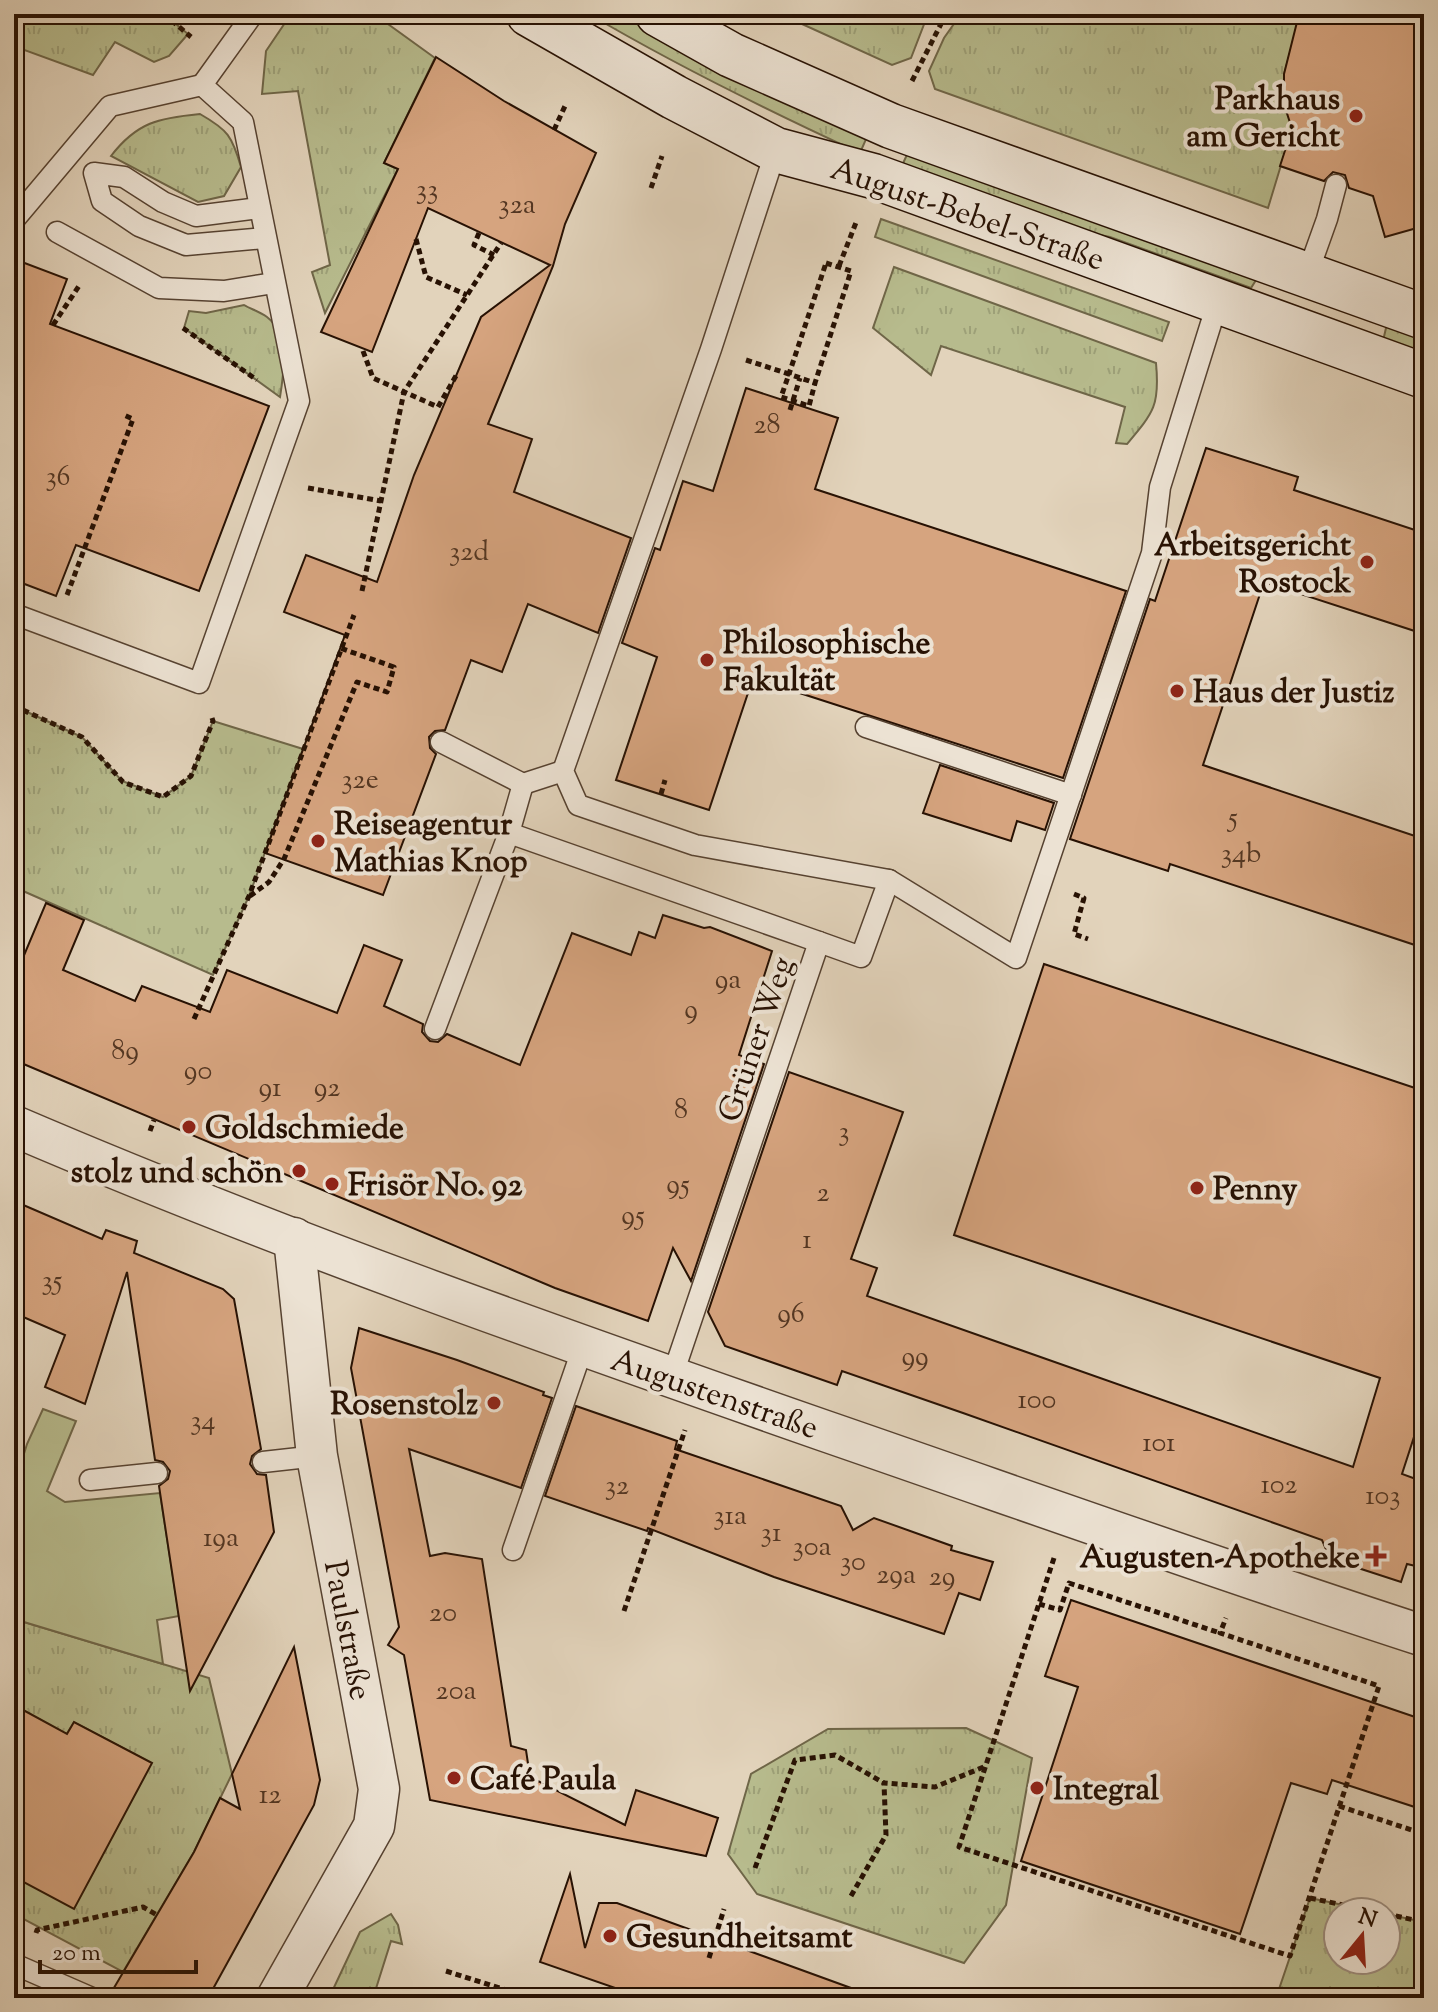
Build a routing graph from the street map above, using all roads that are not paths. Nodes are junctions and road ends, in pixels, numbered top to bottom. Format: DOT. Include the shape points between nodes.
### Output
graph roads {
  1 [pos="253,14"];
  2 [pos="529,14"];
  3 [pos="658,14"];
  4 [pos="202,85"];
  5 [pos="776,150"];
  6 [pos="1336,185"];
  7 [pos="259,208"];
  8 [pos="14,220"];
  9 [pos="57,232"];
  10 [pos="264,238"];
  11 [pos="1307,275"];
  12 [pos="274,283"];
  13 [pos="1218,301"];
  14 [pos="1424,317"];
  15 [pos="1424,376"];
  16 [pos="14,614"];
  17 [pos="866,727"];
  18 [pos="441,742"];
  19 [pos="563,771"];
  20 [pos="523,784"];
  21 [pos="1071,795"];
  22 [pos="509,833"];
  23 [pos="889,880"];
  24 [pos="819,942"];
  25 [pos="435,1029"];
  26 [pos="14,1126"];
  27 [pos="294,1238"];
  28 [pos="583,1347"];
  29 [pos="685,1382"];
  30 [pos="317,1456"];
  31 [pos="263,1462"];
  32 [pos="157,1473"];
  33 [pos="90,1480"];
  34 [pos="513,1550"];
  35 [pos="1424,1636"];
  36 [pos="14,1964"];
  37 [pos="92,1998"];
  38 [pos="277,1998"];
  1 -- 4 [label="lane"];
  2 -- 5 [label="main road, August-Bebel-Straße"];
  3 -- 11 [label="main road, August-Bebel-Straße" via="731,55 891,126"];
  4 -- 7 [label="lane" via="243,122"];
  4 -- 8 [label="lane" via="110,106"];
  5 -- 13 [label="main road, August-Bebel-Straße" via="873,176"];
  5 -- 19 [label="lane"];
  6 -- 11 [label="lane"];
  7 -- 10 [label="lane"];
  7 -- 10 [label="lane" via="196,216 124,177 94,173 102,201 139,226 186,245"];
  9 -- 12 [label="lane" via="159,288 224,291"];
  10 -- 12 [label="lane"];
  11 -- 14 [label="main road, August-Bebel-Straße"];
  12 -- 16 [label="lane" via="299,401 199,683"];
  13 -- 15 [label="main road, August-Bebel-Straße"];
  13 -- 21 [label="lane" via="1160,487 1152,553"];
  17 -- 21 [label="lane"];
  18 -- 20 [label="lane"];
  19 -- 20 [label="lane"];
  19 -- 23 [label="lane" via="578,805 695,845"];
  20 -- 22 [label="lane"];
  21 -- 23 [label="lane" via="1016,958"];
  22 -- 24 [label="lane, Grüner Weg"];
  22 -- 25 [label="lane"];
  23 -- 24 [label="lane" via="861,957"];
  24 -- 29 [label="lane, Grüner Weg"];
  26 -- 27 [label="street, Augustenstraße"];
  27 -- 28 [label="street, Augustenstraße"];
  27 -- 30 [label="street, Paulstraße"];
  28 -- 29 [label="street, Augustenstraße"];
  28 -- 34 [label="lane"];
  29 -- 35 [label="street, Augustenstraße"];
  30 -- 31 [label="lane"];
  30 -- 38 [label="street, Paulstraße" via="379,1789 374,1826"];
  32 -- 33 [label="lane"];
  36 -- 37 [label="lane"];
}
